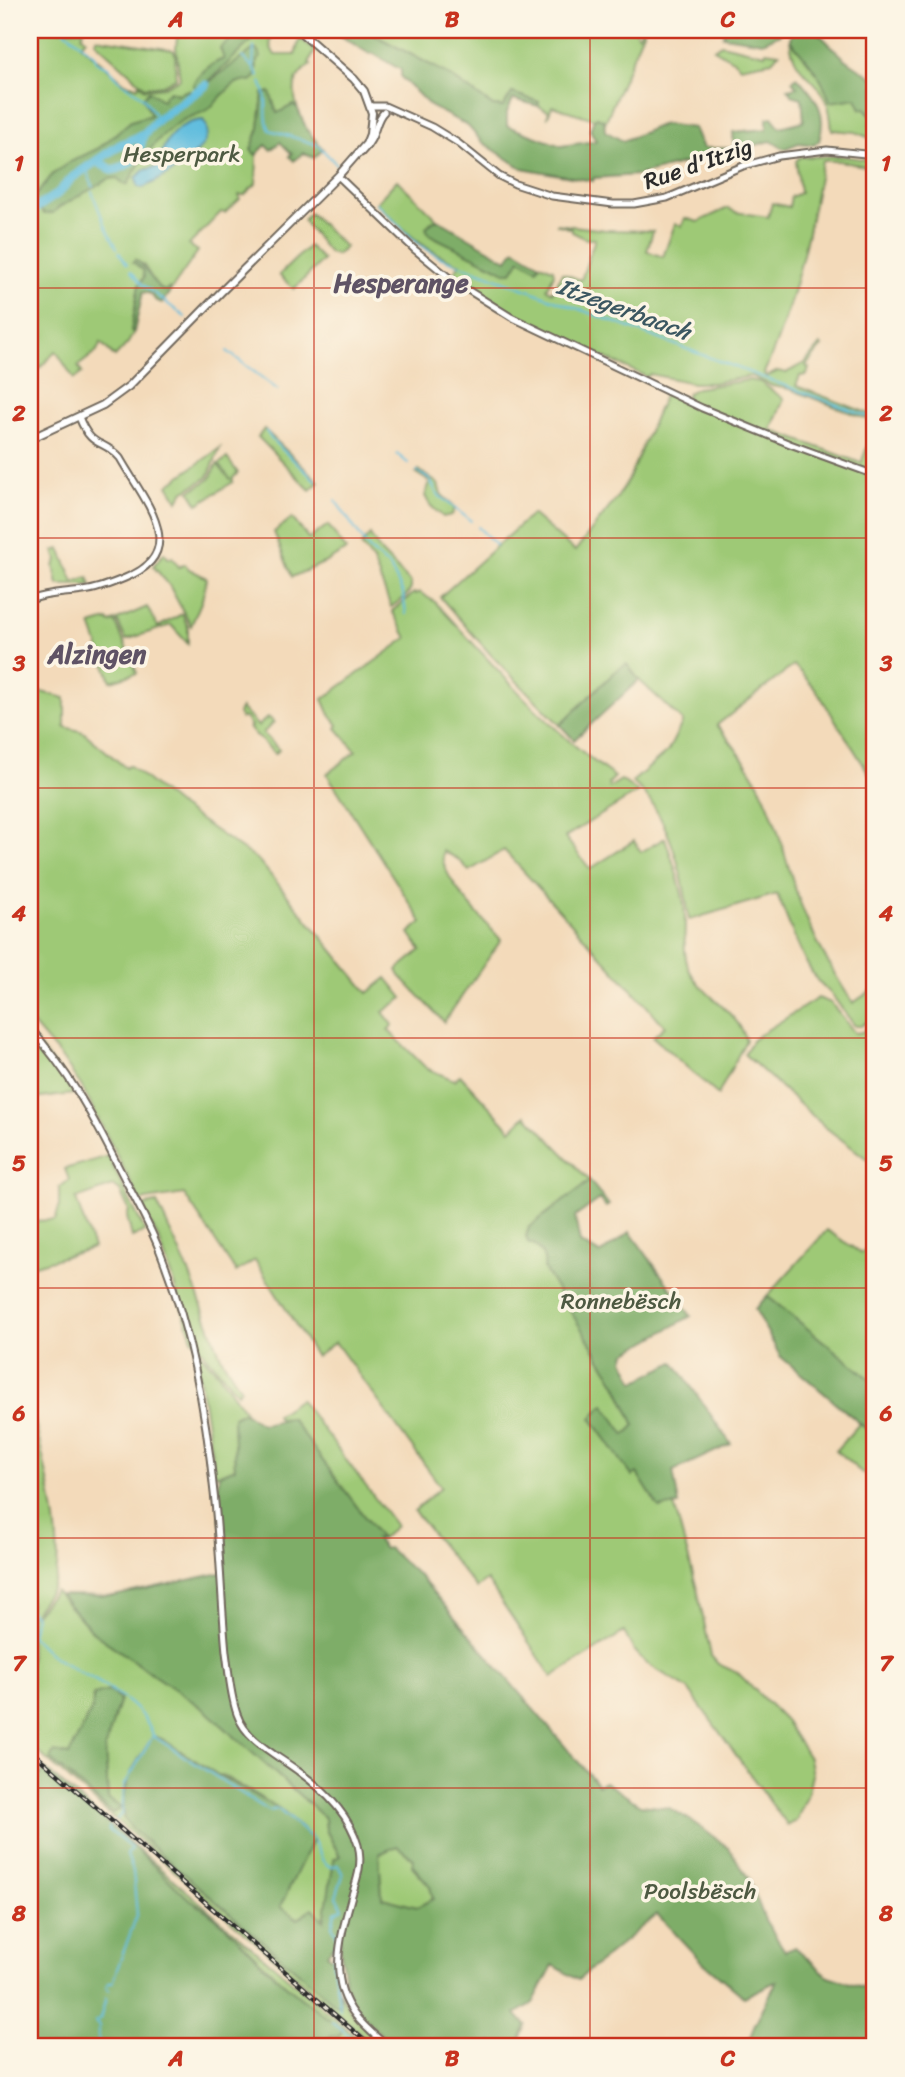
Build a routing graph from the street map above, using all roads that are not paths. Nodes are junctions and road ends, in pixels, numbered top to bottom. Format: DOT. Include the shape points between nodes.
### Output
graph roads {
  1 [pos="298,30"];
  2 [pos="371,109"];
  3 [pos="394,110"];
  4 [pos="384,111"];
  5 [pos="875,155"];
  6 [pos="358,156"];
  7 [pos="338,176"];
  8 [pos="79,417"];
  9 [pos="30,439"];
  10 [pos="875,475"];
  11 [pos="30,600"];
  12 [pos="30,1028"];
  13 [pos="388,2047"];
  1 -- 2 [label="main road" via="360,85"];
  2 -- 3 [label="main road, Rue d'Itzig" via="380,105"];
  2 -- 4 [label="main road"];
  2 -- 6 [label="main road" via="370,134"];
  3 -- 4 [label="main road"];
  3 -- 5 [label="main road, Rue d'Itzig" via="444,134 515,184 612,204 667,198 762,160 796,152"];
  4 -- 6 [label="main road" via="374,138"];
  6 -- 7 [label="main road"];
  7 -- 8 [label="main road" via="129,386"];
  7 -- 10 [label="main road" via="414,248 492,306 702,408"];
  8 -- 9 [label="main road"];
  8 -- 11 [label="main road" via="89,438 120,458 158,526 160,545 151,563 129,576 94,589"];
  12 -- 13 [label="main road" via="88,1108 152,1232 172,1284 190,1343 212,1477 223,1624 237,1717 248,1732 320,1788 355,1836 359,1871 341,1936 340,1982 353,2014"];
}
